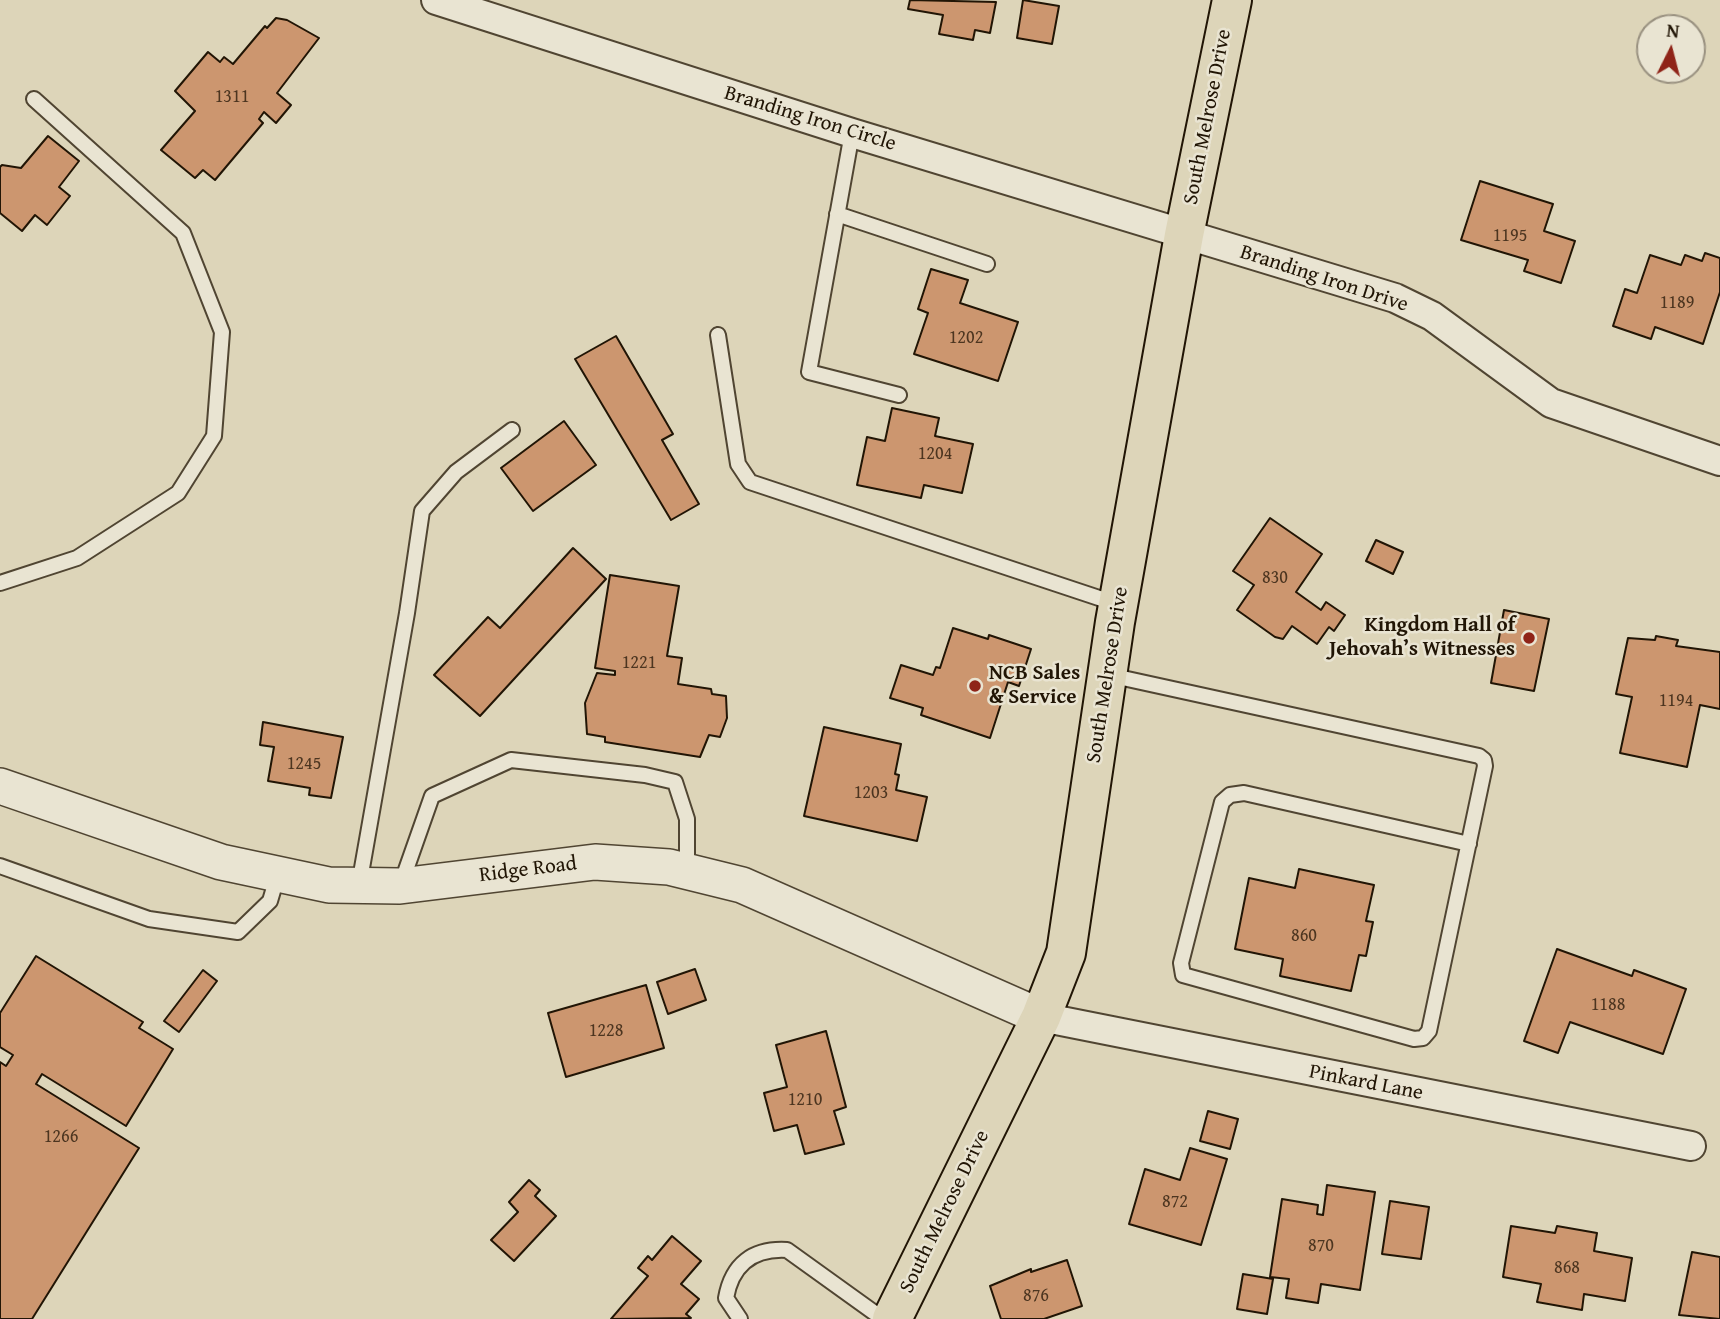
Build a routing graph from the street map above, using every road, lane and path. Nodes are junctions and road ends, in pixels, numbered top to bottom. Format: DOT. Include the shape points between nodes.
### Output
graph roads {
  1 [pos="436,0"];
  2 [pos="1232,0"];
  3 [pos="34,99"];
  4 [pos="852,132"];
  5 [pos="837,214"];
  6 [pos="1184,235"];
  7 [pos="987,264"];
  8 [pos="718,335"];
  9 [pos="899,395"];
  10 [pos="512,430"];
  11 [pos="1720,461"];
  12 [pos="0,583"];
  13 [pos="1118,605"];
  14 [pos="1108,675"];
  15 [pos="0,786"];
  16 [pos="1469,844"];
  17 [pos="0,866"];
  18 [pos="687,872"];
  19 [pos="278,874"];
  20 [pos="359,885"];
  21 [pos="400,886"];
  22 [pos="1041,1017"];
  23 [pos="1691,1146"];
  24 [pos="740,1319"];
  25 [pos="883,1319"];
  26 [pos="892,1319"];
  1 -- 4 [label="street, Branding Iron Circle"];
  2 -- 6 [label="main road, South Melrose Drive"];
  3 -- 12 [label="lane" via="183,233 222,332 214,436 178,493 77,558"];
  4 -- 5 [label="lane"];
  4 -- 6 [label="street, Branding Iron Circle"];
  5 -- 7 [label="lane"];
  5 -- 9 [label="lane" via="809,372"];
  6 -- 11 [label="street, Branding Iron Drive" via="1395,298 1432,316 1551,403"];
  6 -- 13 [label="main road, South Melrose Drive"];
  8 -- 13 [label="lane" via="738,464 750,482"];
  10 -- 20 [label="lane" via="456,472 422,511"];
  13 -- 14 [label="main road, South Melrose Drive"];
  14 -- 16 [label="lane" via="1479,756 1485,766"];
  14 -- 22 [label="main road, South Melrose Drive" via="1072,923 1066,953"];
  15 -- 19 [label="street, Ridge Road" via="221,862"];
  16 -- 16 [label="lane" via="1429,1031 1423,1038 1183,975 1181,963 1222,802 1230,795 1244,793"];
  17 -- 19 [label="lane" via="149,919 238,932 270,901"];
  18 -- 21 [label="street, Ridge Road" via="595,862"];
  18 -- 21 [label="lane" via="687,819 675,782 511,760 432,796"];
  18 -- 22 [label="street, Ridge Road" via="742,885"];
  19 -- 20 [label="street, Ridge Road" via="329,885"];
  20 -- 21 [label="street, Ridge Road"];
  22 -- 23 [label="street, Pinkard Lane"];
  22 -- 26 [label="main road, South Melrose Drive"];
  24 -- 25 [label="lane" via="726,1298 729,1283 739,1264 768,1249 787,1250"];
}
